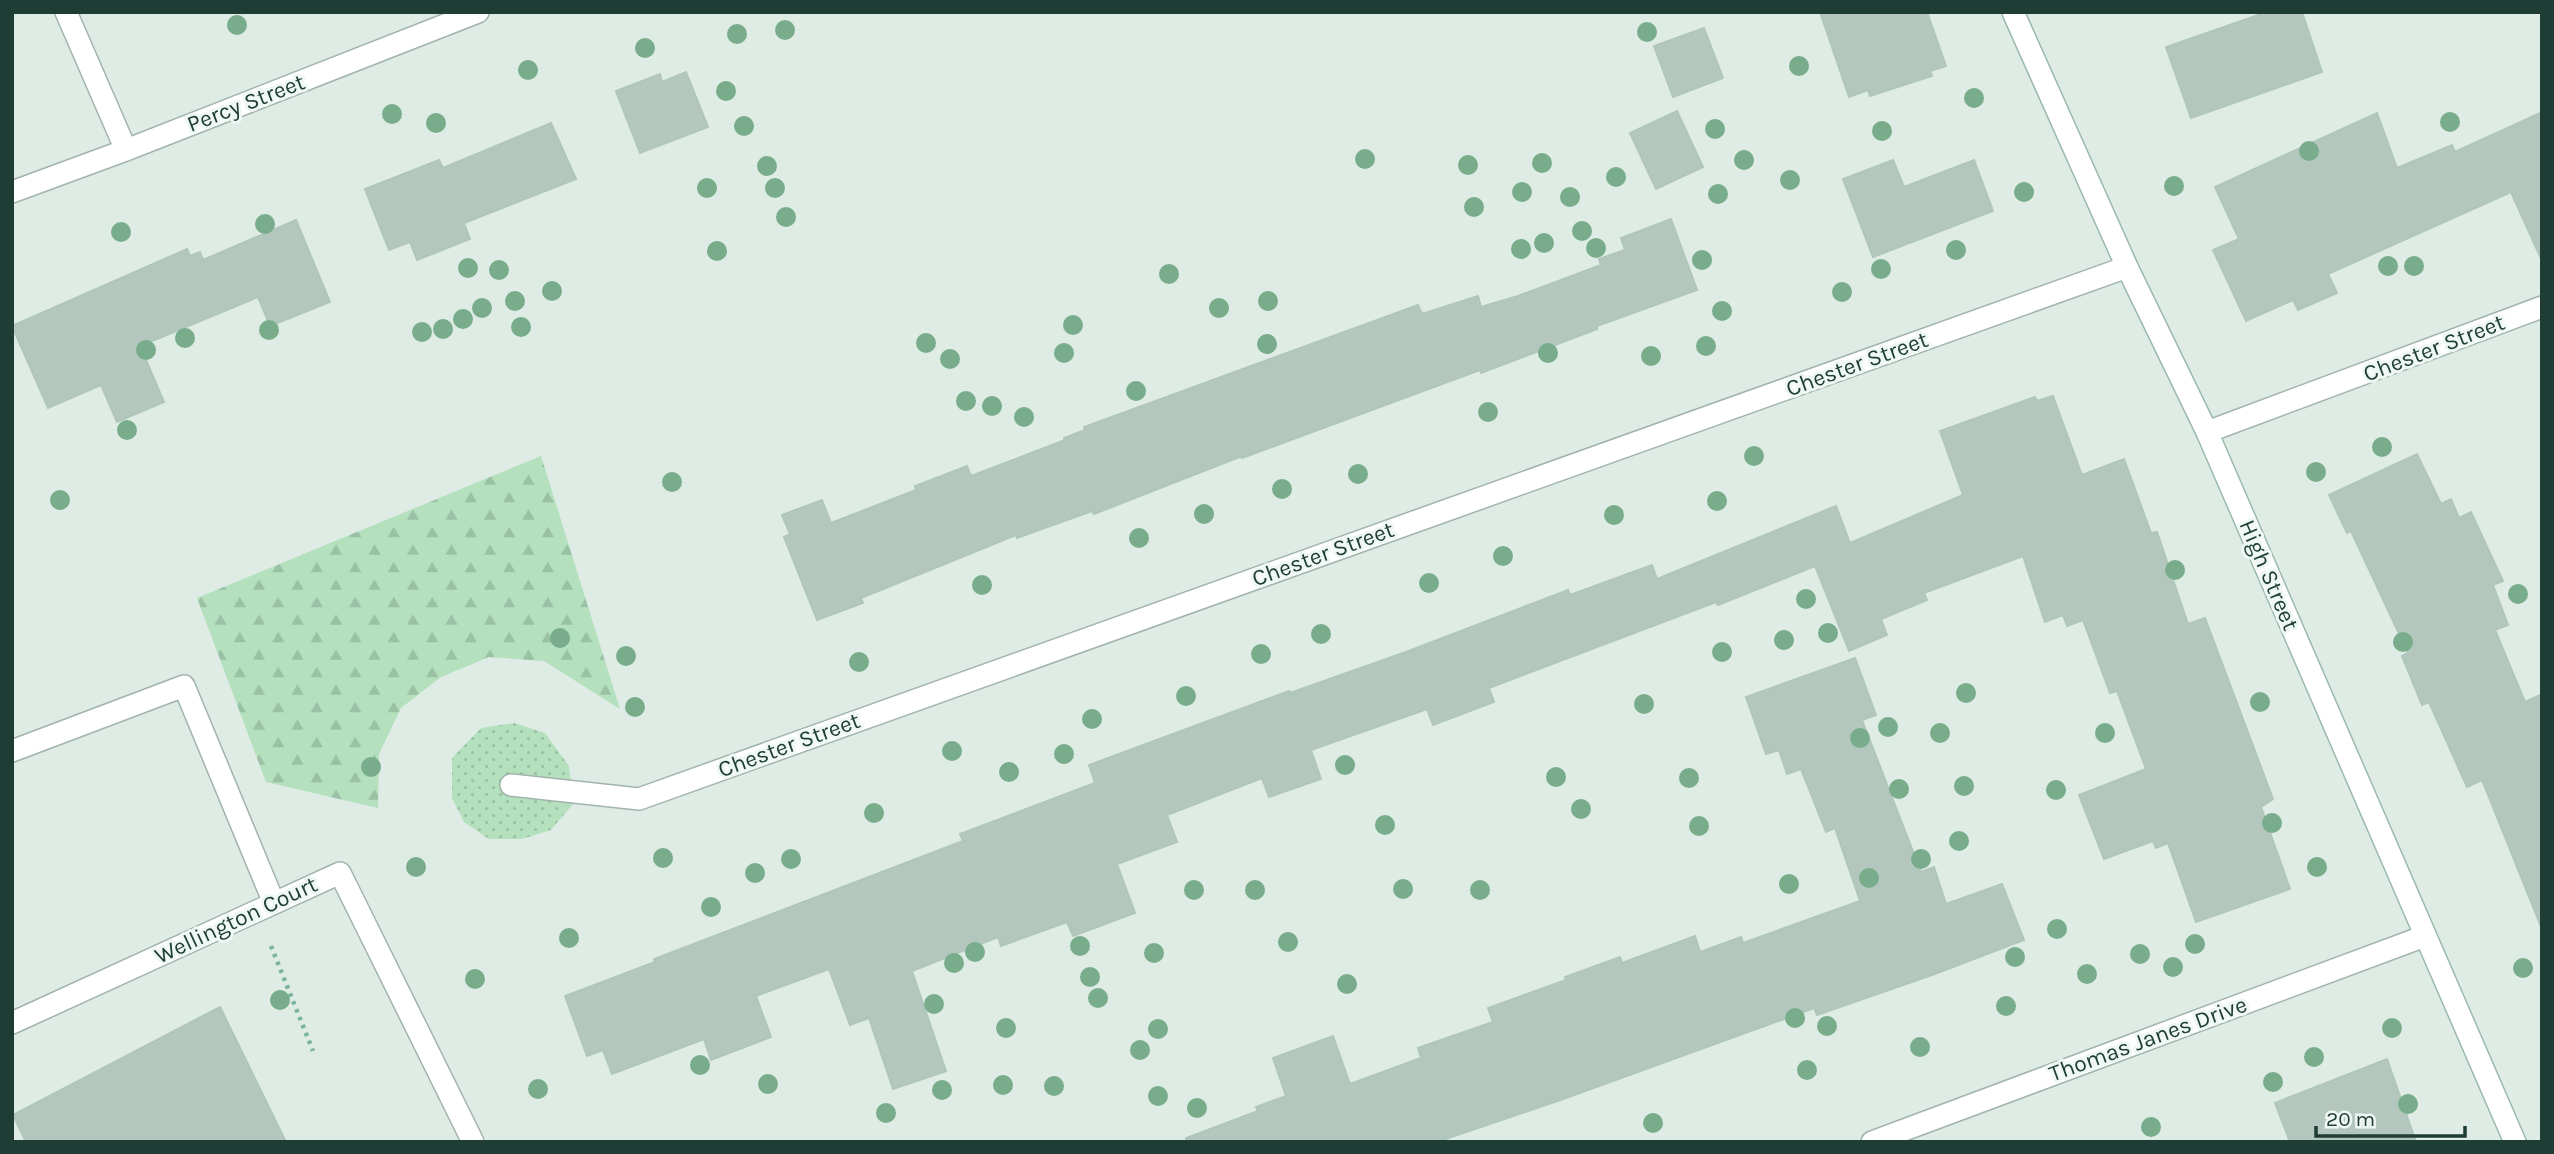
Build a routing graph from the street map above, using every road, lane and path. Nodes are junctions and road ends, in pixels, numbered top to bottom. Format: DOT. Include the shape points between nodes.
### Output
graph roads {
  1 [pos="66,12"];
  2 [pos="478,12"];
  3 [pos="2013,12"];
  4 [pos="126,150"];
  5 [pos="12,192"];
  6 [pos="2127,267"];
  7 [pos="2542,307"];
  8 [pos="2207,432"];
  9 [pos="12,751"];
  10 [pos="512,785"];
  11 [pos="274,903"];
  12 [pos="2425,936"];
  13 [pos="259,951"];
  14 [pos="12,1023"];
  15 [pos="313,1051"];
  16 [pos="472,1142"];
  17 [pos="1872,1142"];
  18 [pos="2515,1142"];
  1 -- 4 [label="street"];
  2 -- 4 [label="street, Percy Street"];
  3 -- 6 [label="street, High Street"];
  4 -- 5 [label="street, Percy Street"];
  6 -- 8 [label="street, High Street"];
  6 -- 10 [label="street, Chester Street" via="639,799"];
  7 -- 8 [label="street, Chester Street"];
  8 -- 12 [label="street, High Street"];
  9 -- 11 [label="street" via="184,686"];
  11 -- 14 [label="street, Wellington Court"];
  11 -- 16 [label="street, Wellington Court" via="340,873"];
  12 -- 17 [label="street, Thomas Janes Drive"];
  12 -- 18 [label="street, High Street"];
  13 -- 15 [label="path" via="271,946"];
}
